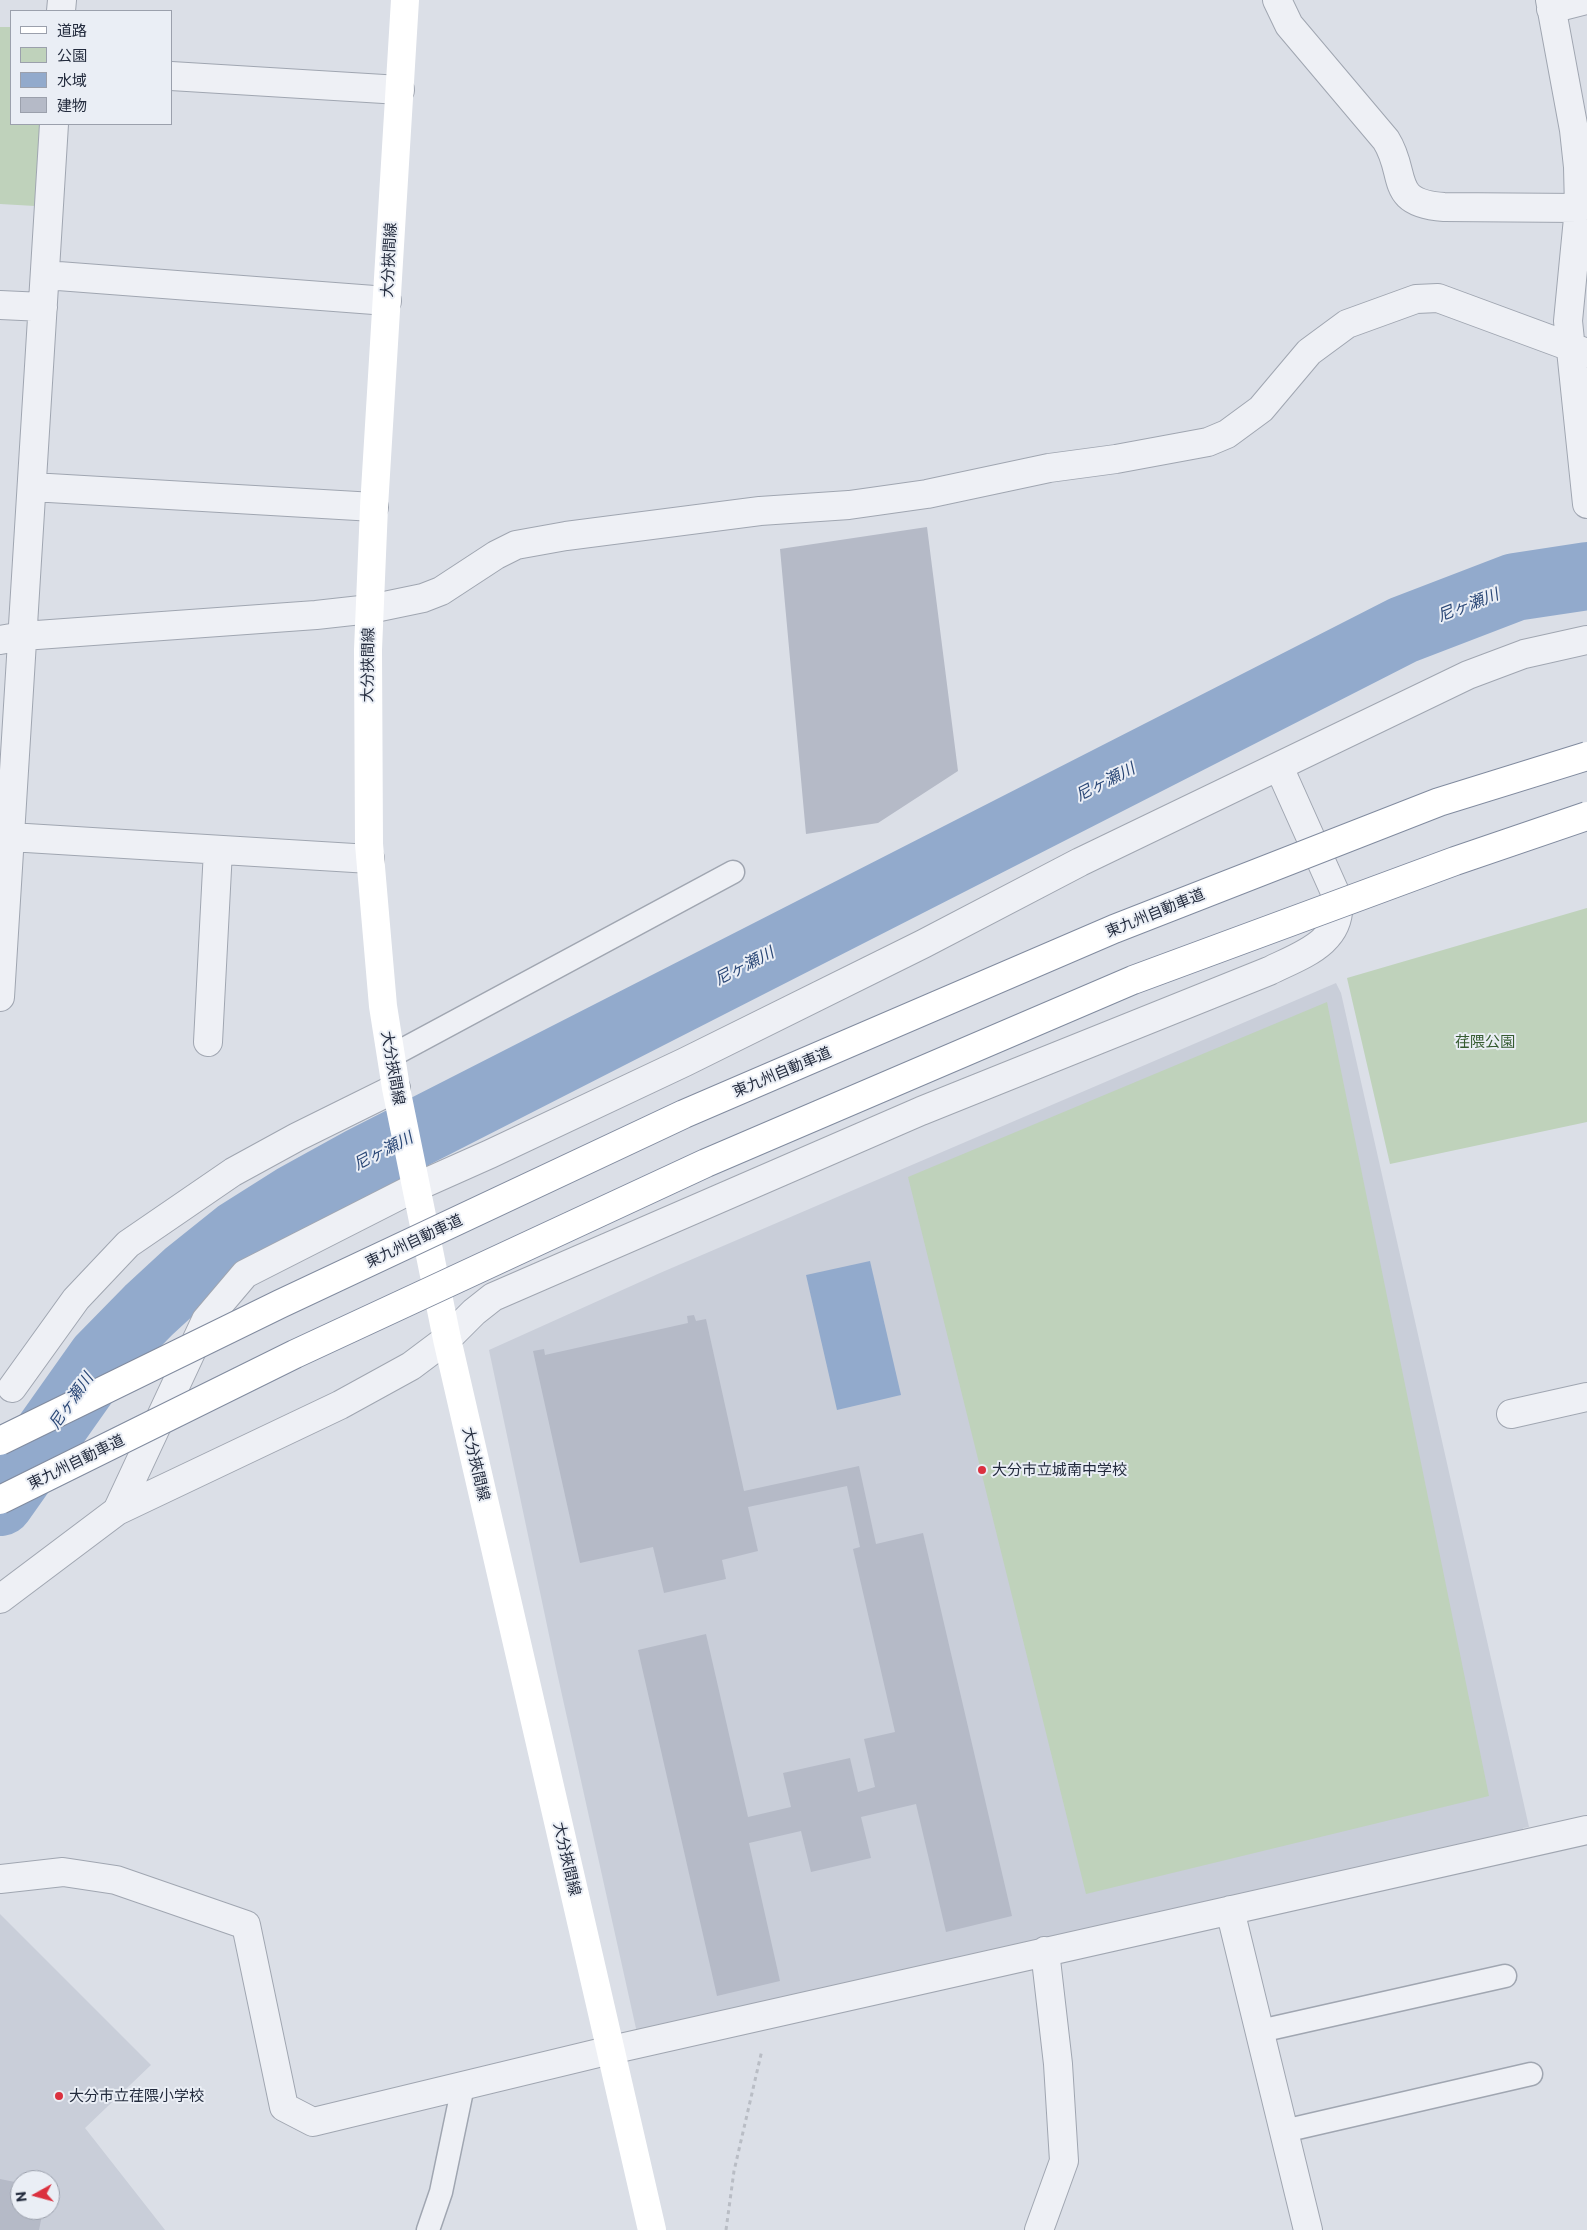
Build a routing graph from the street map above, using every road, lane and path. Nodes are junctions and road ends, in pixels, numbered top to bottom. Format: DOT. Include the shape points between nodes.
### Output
graph roads {
  1 [pos="405,0"];
  2 [pos="1276,0"];
  3 [pos="1586,0"];
  4 [pos="1551,5"];
  5 [pos="172,76"];
  6 [pos="400,90"];
  7 [pos="54,125"];
  8 [pos="1579,208"];
  9 [pos="45,275"];
  10 [pos="387,301"];
  11 [pos="0,305"];
  12 [pos="43,307"];
  13 [pos="1578,348"];
  14 [pos="32,488"];
  15 [pos="1587,504"];
  16 [pos="374,506"];
  17 [pos="370,609"];
  18 [pos="11,638"];
  19 [pos="1587,640"];
  20 [pos="1587,756"];
  21 [pos="1279,766"];
  22 [pos="1587,816"];
  23 [pos="10,837"];
  24 [pos="218,850"];
  25 [pos="370,860"];
  26 [pos="733,872"];
  27 [pos="0,997"];
  28 [pos="208,1042"];
  29 [pos="391,1056"];
  30 [pos="396,1088"];
  31 [pos="416,1187"];
  32 [pos="447,1339"];
  33 [pos="12,1388"];
  34 [pos="1587,1398"];
  35 [pos="1511,1414"];
  36 [pos="0,1441"];
  37 [pos="0,1500"];
  38 [pos="117,1512"];
  39 [pos="0,1599"];
  40 [pos="1587,1830"];
  41 [pos="0,1879"];
  42 [pos="1230,1910"];
  43 [pos="1046,1952"];
  44 [pos="1505,1976"];
  45 [pos="767,2014"];
  46 [pos="1260,2032"];
  47 [pos="611,2050"];
  48 [pos="1531,2074"];
  49 [pos="463,2086"];
  50 [pos="1284,2131"];
  51 [pos="428,2230"];
  52 [pos="652,2230"];
  53 [pos="726,2230"];
  54 [pos="1039,2230"];
  55 [pos="1308,2230"];
  1 -- 6 [label="main road, 大分挾間線"];
  2 -- 8 [label="street" via="1289,25 1386,140 1406,194 1428,206"];
  3 -- 4 [label="street"];
  4 -- 8 [label="street" via="1574,130"];
  5 -- 6 [label="street"];
  6 -- 10 [label="main road, 大分挾間線"];
  7 -- 9 [label="street"];
  8 -- 13 [label="street" via="1568,321"];
  9 -- 10 [label="street"];
  9 -- 12 [label="street"];
  10 -- 16 [label="main road, 大分挾間線"];
  11 -- 12 [label="street"];
  12 -- 14 [label="street"];
  13 -- 15 [label="street"];
  13 -- 17 [label="street" via="1438,298 1416,299 1347,324 1309,352 1261,409 1227,434 1208,442 1049,468 927,494 849,505 760,511 516,545 442,591"];
  14 -- 16 [label="street"];
  14 -- 18 [label="street"];
  16 -- 17 [label="main road, 大分挾間線"];
  17 -- 18 [label="street"];
  17 -- 25 [label="main road, 大分挾間線" via="367,745"];
  18 -- 23 [label="street"];
  19 -- 21 [label="street" via="1494,664"];
  20 -- 36 [label="main road, 東九州自動車道, bridge" via="1439,802 1133,921 684,1114 280,1304"];
  21 -- 31 [label="street" via="1080,862 684,1062"];
  21 -- 32 [label="street" via="1338,899 1337,923 1316,948 1269,971 921,1111 493,1297"];
  22 -- 37 [label="main road, 東九州自動車道, bridge" via="1455,861 1133,980 725,1155 295,1354"];
  23 -- 24 [label="street"];
  23 -- 27 [label="street"];
  24 -- 25 [label="street"];
  24 -- 28 [label="street"];
  25 -- 29 [label="main road, 大分挾間線" via="383,1006"];
  26 -- 29 [label="lane"];
  29 -- 30 [label="main road, 大分挾間線"];
  30 -- 31 [label="main road, 大分挾間線"];
  30 -- 33 [label="street" via="232,1172 128,1244 76,1299"];
  31 -- 32 [label="main road, 大分挾間線"];
  31 -- 38 [label="street" via="245,1274 206,1320"];
  32 -- 38 [label="street" via="411,1366 340,1405"];
  32 -- 47 [label="main road, 大分挾間線"];
  34 -- 35 [label="street"];
  38 -- 39 [label="street"];
  40 -- 42 [label="street"];
  41 -- 49 [label="street" via="63,1872 116,1880 246,1925 284,2107 313,2122"];
  42 -- 43 [label="street"];
  42 -- 46 [label="street"];
  43 -- 45 [label="street"];
  43 -- 54 [label="street" via="1064,2161"];
  44 -- 46 [label="lane"];
  45 -- 47 [label="street"];
  45 -- 53 [label="path" via="761,2058 734,2170"];
  46 -- 50 [label="street"];
  47 -- 49 [label="street"];
  47 -- 52 [label="main road, 大分挾間線"];
  48 -- 50 [label="lane"];
  49 -- 51 [label="lane" via="441,2192"];
  50 -- 55 [label="street"];
}
